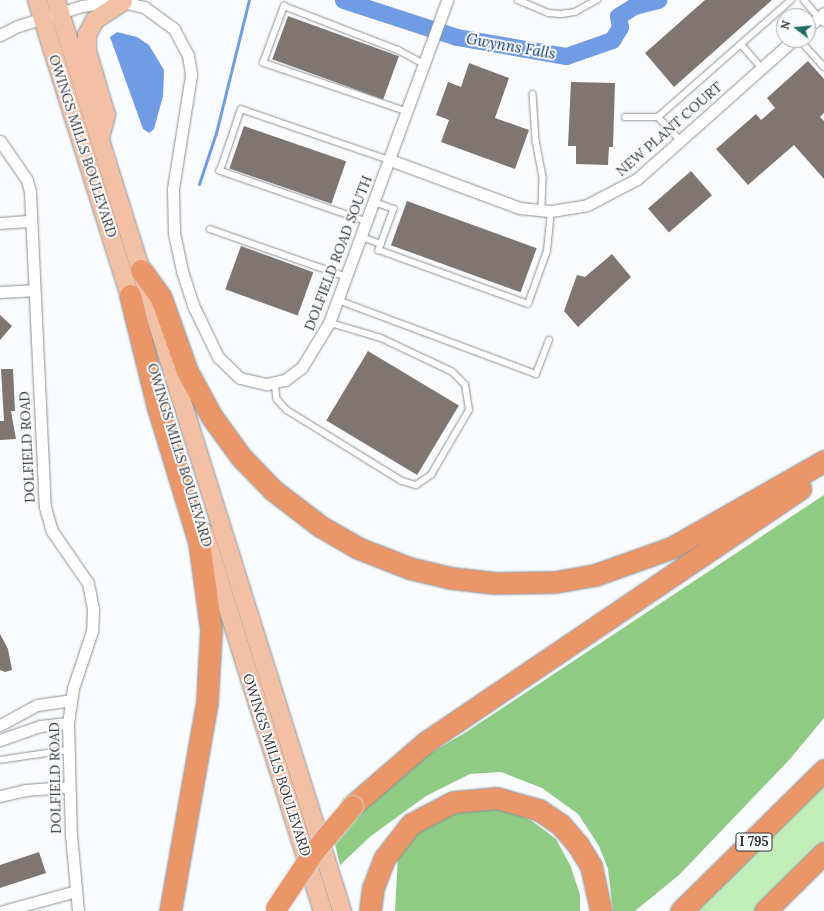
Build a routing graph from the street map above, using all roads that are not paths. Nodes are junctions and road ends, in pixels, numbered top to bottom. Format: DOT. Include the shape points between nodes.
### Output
graph roads {
  1 [pos="37,0"];
  2 [pos="518,0"];
  3 [pos="598,0"];
  4 [pos="791,0"];
  5 [pos="804,0"];
  6 [pos="123,2"];
  7 [pos="446,3"];
  8 [pos="58,7"];
  9 [pos="43,18"];
  10 [pos="822,18"];
  11 [pos="0,35"];
  12 [pos="741,44"];
  13 [pos="784,48"];
  14 [pos="807,48"];
  15 [pos="424,64"];
  16 [pos="824,67"];
  17 [pos="762,68"];
  18 [pos="533,94"];
  19 [pos="407,112"];
  20 [pos="625,117"];
  21 [pos="658,117"];
  22 [pos="100,138"];
  23 [pos="680,140"];
  24 [pos="0,141"];
  25 [pos="390,160"];
  26 [pos="374,202"];
  27 [pos="546,211"];
  28 [pos="31,221"];
  29 [pos="367,222"];
  30 [pos="0,223"];
  31 [pos="210,228"];
  32 [pos="362,237"];
  33 [pos="381,244"];
  34 [pos="142,270"];
  35 [pos="347,277"];
  36 [pos="33,290"];
  37 [pos="0,292"];
  38 [pos="130,295"];
  39 [pos="338,300"];
  40 [pos="329,323"];
  41 [pos="549,340"];
  42 [pos="275,383"];
  43 [pos="824,461"];
  44 [pos="824,473"];
  45 [pos="228,546"];
  46 [pos="71,700"];
  47 [pos="14,718"];
  48 [pos="68,723"];
  49 [pos="0,725"];
  50 [pos="20,732"];
  51 [pos="0,740"];
  52 [pos="67,750"];
  53 [pos="0,760"];
  54 [pos="824,770"];
  55 [pos="68,787"];
  56 [pos="0,796"];
  57 [pos="189,802"];
  58 [pos="824,853"];
  59 [pos="76,891"];
  60 [pos="275,910"];
  61 [pos="2,911"];
  62 [pos="78,911"];
  63 [pos="159,911"];
  64 [pos="170,911"];
  65 [pos="323,911"];
  66 [pos="342,911"];
  67 [pos="370,911"];
  68 [pos="601,911"];
  69 [pos="681,911"];
  70 [pos="765,911"];
  1 -- 9 [label="main road, OWINGS MILLS BOULEVARD"];
  2 -- 3 [label="lane" via="548,13 561,14 575,12"];
  4 -- 12 [label="lane"];
  5 -- 10 [label="lane"];
  6 -- 8 [label="street"];
  6 -- 22 [label="main road" via="95,20 87,35 87,51 106,115"];
  6 -- 42 [label="street" via="144,7 162,18 179,36 188,55 190,87 174,166 173,210 178,254 193,305 225,366 249,381"];
  7 -- 15 [label="street, DOLFIELD ROAD SOUTH"];
  8 -- 9 [label="street"];
  8 -- 22 [label="main road, OWINGS MILLS BOULEVARD"];
  9 -- 11 [label="street"];
  9 -- 38 [label="main road, OWINGS MILLS BOULEVARD"];
  9 -- 45 [label="main road" via="57,35 194,469"];
  12 -- 17 [label="lane"];
  12 -- 21 [label="lane"];
  13 -- 17 [label="street, NEW PLANT COURT"];
  14 -- 16 [label="lane"];
  15 -- 19 [label="street, DOLFIELD ROAD SOUTH"];
  15 -- 19 [label="lane" via="398,50 284,6 263,63"];
  17 -- 23 [label="street, NEW PLANT COURT"];
  18 -- 27 [label="lane" via="536,141"];
  19 -- 25 [label="street, DOLFIELD ROAD SOUTH"];
  20 -- 21 [label="lane"];
  21 -- 23 [label="lane"];
  22 -- 34 [label="main road, OWINGS MILLS BOULEVARD"];
  23 -- 27 [label="street, NEW PLANT COURT" via="620,190 587,205"];
  24 -- 28 [label="street, DOLFIELD ROAD" via="27,180"];
  25 -- 26 [label="street, DOLFIELD ROAD SOUTH"];
  25 -- 27 [label="street, NEW PLANT COURT" via="506,203"];
  25 -- 29 [label="lane" via="241,109 220,171"];
  26 -- 29 [label="street, DOLFIELD ROAD SOUTH"];
  26 -- 33 [label="lane" via="394,209"];
  27 -- 33 [label="lane" via="547,251 528,304 379,250"];
  28 -- 30 [label="street"];
  28 -- 36 [label="street, DOLFIELD ROAD"];
  29 -- 32 [label="street, DOLFIELD ROAD SOUTH"];
  31 -- 35 [label="lane"];
  32 -- 33 [label="lane"];
  32 -- 35 [label="street, DOLFIELD ROAD SOUTH"];
  34 -- 43 [label="highway" via="161,298 187,371 212,417 241,457 273,490 320,526 358,548 409,568 451,578 495,583 555,582 595,575 673,546"];
  34 -- 45 [label="main road, OWINGS MILLS BOULEVARD"];
  35 -- 39 [label="street, DOLFIELD ROAD SOUTH"];
  36 -- 37 [label="street"];
  36 -- 46 [label="street, DOLFIELD ROAD" via="45,507 52,531 88,583 93,608 92,631"];
  38 -- 57 [label="highway" via="158,408 199,542 206,582 211,630 209,682"];
  38 -- 65 [label="main road, OWINGS MILLS BOULEVARD"];
  39 -- 40 [label="street, DOLFIELD ROAD SOUTH"];
  39 -- 41 [label="lane" via="536,374"];
  40 -- 42 [label="street, DOLFIELD ROAD SOUTH" via="302,367 285,380"];
  40 -- 42 [label="lane" via="380,338 452,372 465,385 469,410 431,475 416,485 402,481 287,410 277,399"];
  44 -- 60 [label="highway, bridge" via="426,742 352,806 314,851"];
  45 -- 66 [label="main road, OWINGS MILLS BOULEVARD"];
  46 -- 47 [label="street" via="37,706"];
  46 -- 48 [label="street, DOLFIELD ROAD"];
  47 -- 49 [label="street"];
  47 -- 50 [label="street"];
  48 -- 50 [label="street"];
  48 -- 52 [label="street, DOLFIELD ROAD"];
  50 -- 51 [label="street" via="7,740"];
  52 -- 53 [label="lane"];
  52 -- 55 [label="street, DOLFIELD ROAD"];
  54 -- 69 [label="highway, I 795"];
  55 -- 56 [label="street" via="25,790"];
  55 -- 59 [label="street, DOLFIELD ROAD"];
  57 -- 63 [label="highway"];
  57 -- 64 [label="highway"];
  58 -- 70 [label="highway"];
  59 -- 61 [label="street"];
  59 -- 62 [label="street, DOLFIELD ROAD"];
  67 -- 68 [label="highway" via="373,888 384,859 411,824 453,802 490,798 517,802 560,824 578,845 591,866"];
}
